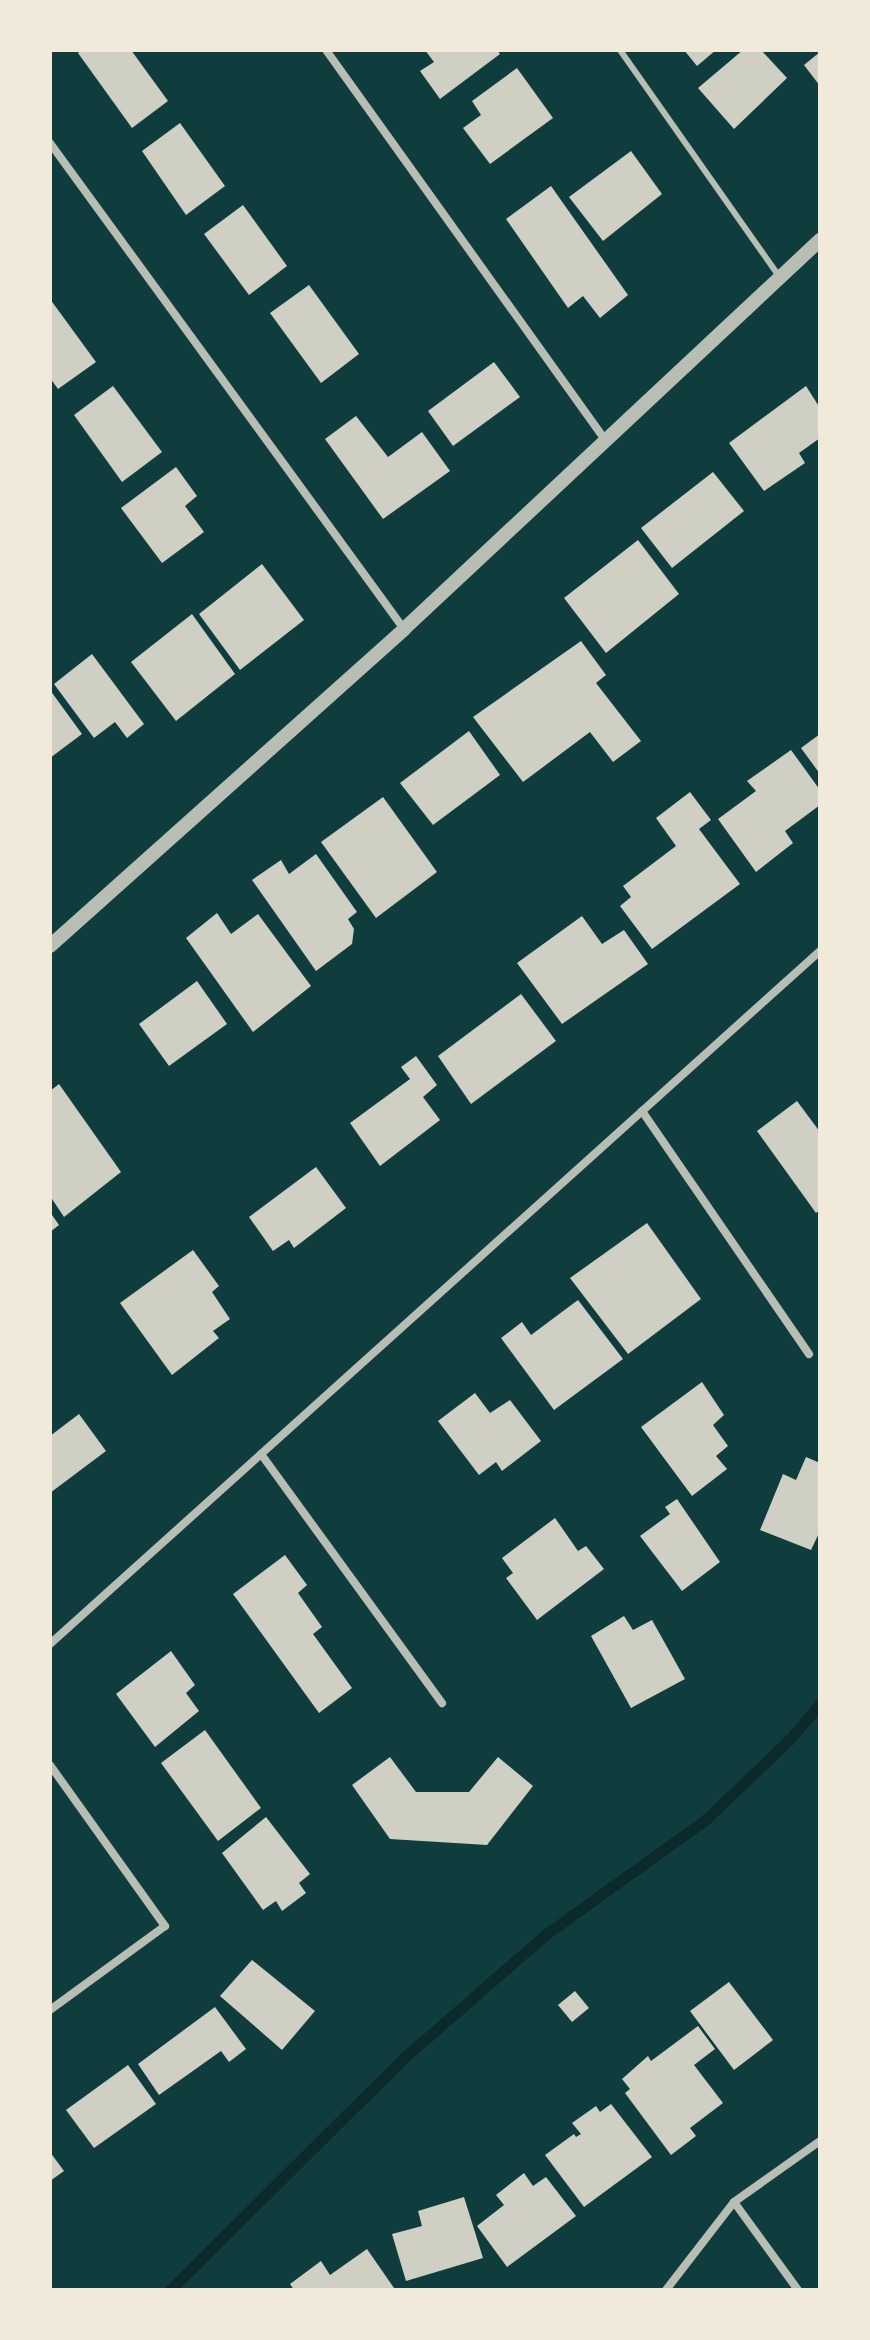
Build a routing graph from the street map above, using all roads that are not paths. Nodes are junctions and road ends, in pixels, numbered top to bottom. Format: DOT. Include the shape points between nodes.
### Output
graph roads {
  1 [pos="326,50"];
  2 [pos="620,50"];
  3 [pos="50,143"];
  4 [pos="820,240"];
  5 [pos="780,277"];
  6 [pos="606,441"];
  7 [pos="404,629"];
  8 [pos="50,946"];
  9 [pos="820,951"];
  10 [pos="642,1111"];
  11 [pos="809,1354"];
  12 [pos="261,1454"];
  13 [pos="50,1644"];
  14 [pos="442,1703"];
  15 [pos="50,1765"];
  16 [pos="50,2010"];
  17 [pos="820,2141"];
  18 [pos="734,2202"];
  19 [pos="666,2290"];
  20 [pos="798,2290"];
  1 -- 6 [label="street"];
  2 -- 5 [label="lane"];
  3 -- 7 [label="street"];
  4 -- 5 [label="street"];
  5 -- 6 [label="street"];
  6 -- 7 [label="street"];
  7 -- 8 [label="street"];
  9 -- 10 [label="street"];
  10 -- 11 [label="street"];
  10 -- 12 [label="street"];
  12 -- 13 [label="street"];
  12 -- 14 [label="street"];
  15 -- 16 [label="street" via="165,1926"];
  17 -- 18 [label="street"];
  18 -- 19 [label="street"];
  18 -- 20 [label="street"];
}
